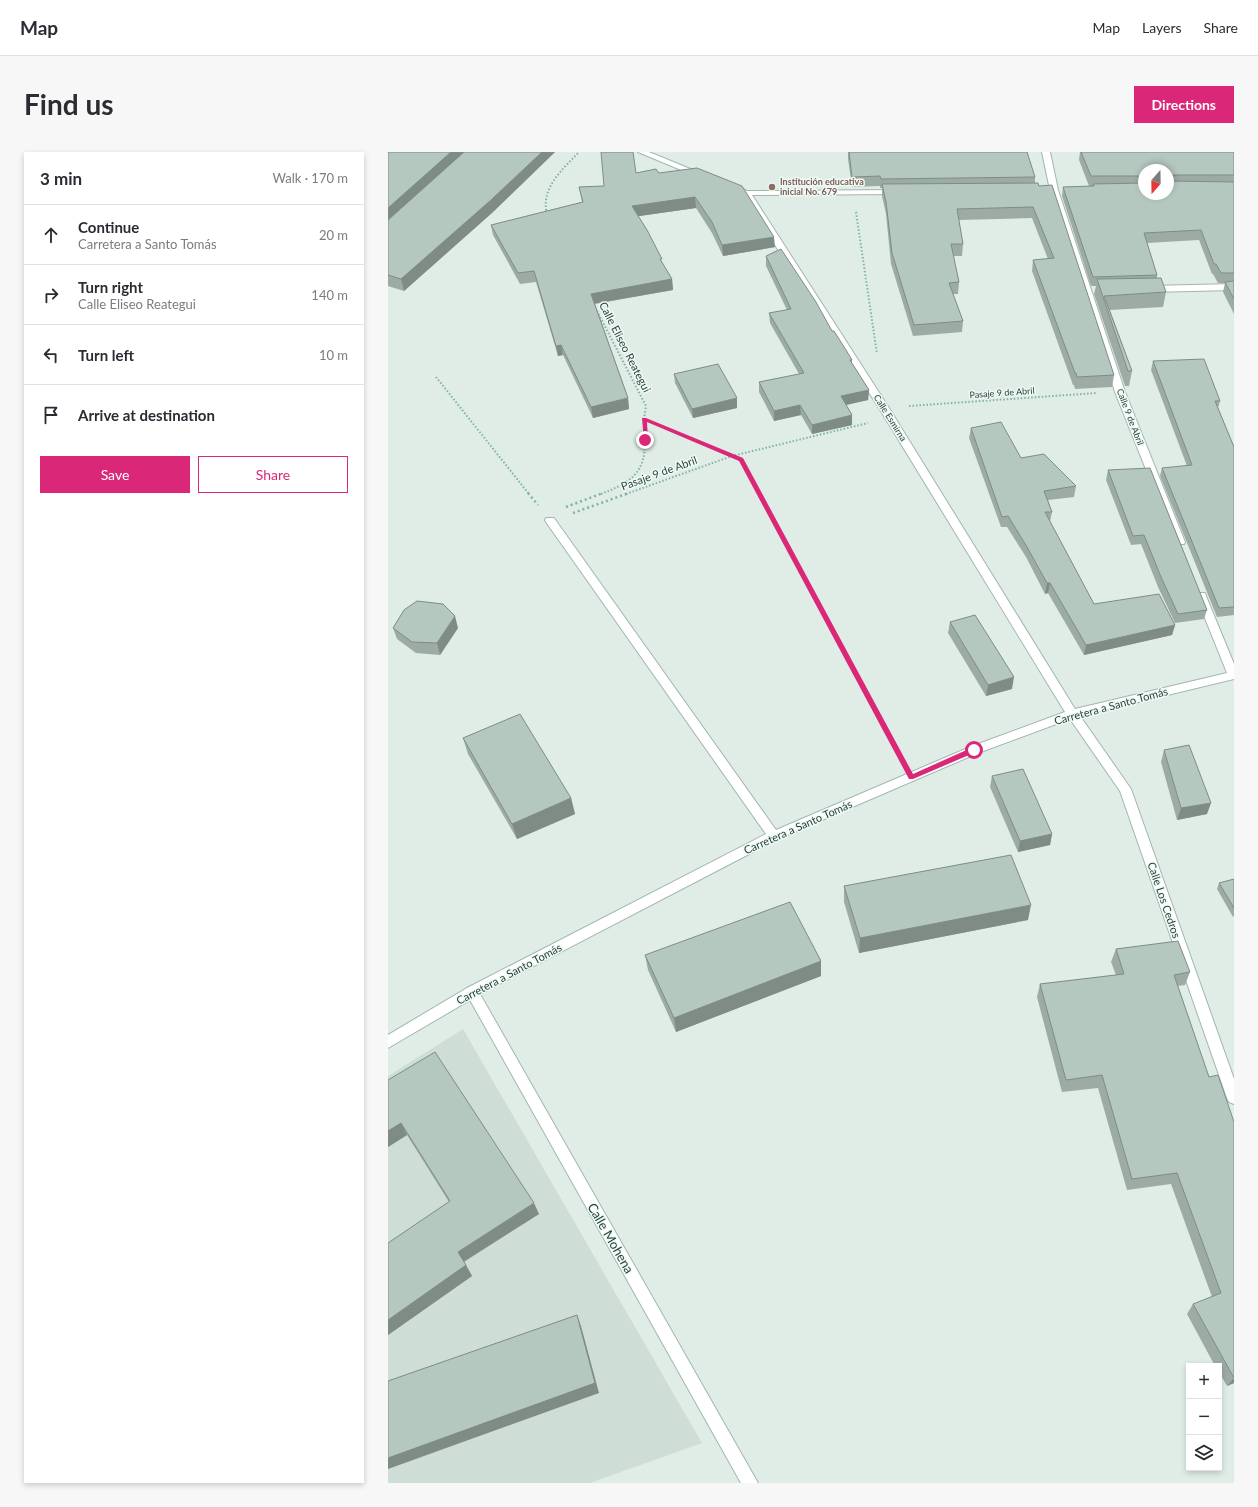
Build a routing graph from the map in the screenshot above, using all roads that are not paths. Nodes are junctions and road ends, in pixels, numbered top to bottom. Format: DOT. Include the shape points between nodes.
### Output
graph roads {
  1 [pos="642,152"];
  2 [pos="1046,152"];
  3 [pos="709,178"];
  4 [pos="724,184"];
  5 [pos="908,192"];
  6 [pos="746,193"];
  7 [pos="1234,287"];
  8 [pos="1141,290"];
  9 [pos="548,518"];
  10 [pos="1183,552"];
  11 [pos="1198,588"];
  12 [pos="1233,675"];
  13 [pos="1072,714"];
  14 [pos="774,836"];
  15 [pos="472,992"];
  16 [pos="388,1042"];
  17 [pos="1234,1098"];
  18 [pos="750,1483"];
  1 -- 3 [label="street"];
  2 -- 10 [label="street, Calle 9 de Abril" via="1054,190 1091,291 1120,392"];
  4 -- 6 [label="street"];
  5 -- 6 [label="street"];
  6 -- 13 [label="street, Calle Esmirna" via="884,408"];
  7 -- 8 [label="street"];
  9 -- 14 [label="street"];
  11 -- 12 [label="street"];
  12 -- 13 [label="street, Carretera a Santo Tomás"];
  13 -- 14 [label="street, Carretera a Santo Tomás" via="974,750"];
  13 -- 17 [label="street, Calle Los Cedros" via="1125,789"];
  14 -- 15 [label="street, Carretera a Santo Tomás"];
  15 -- 16 [label="street, Carretera a Santo Tomás"];
  15 -- 18 [label="street, Calle Mohena"];
}
